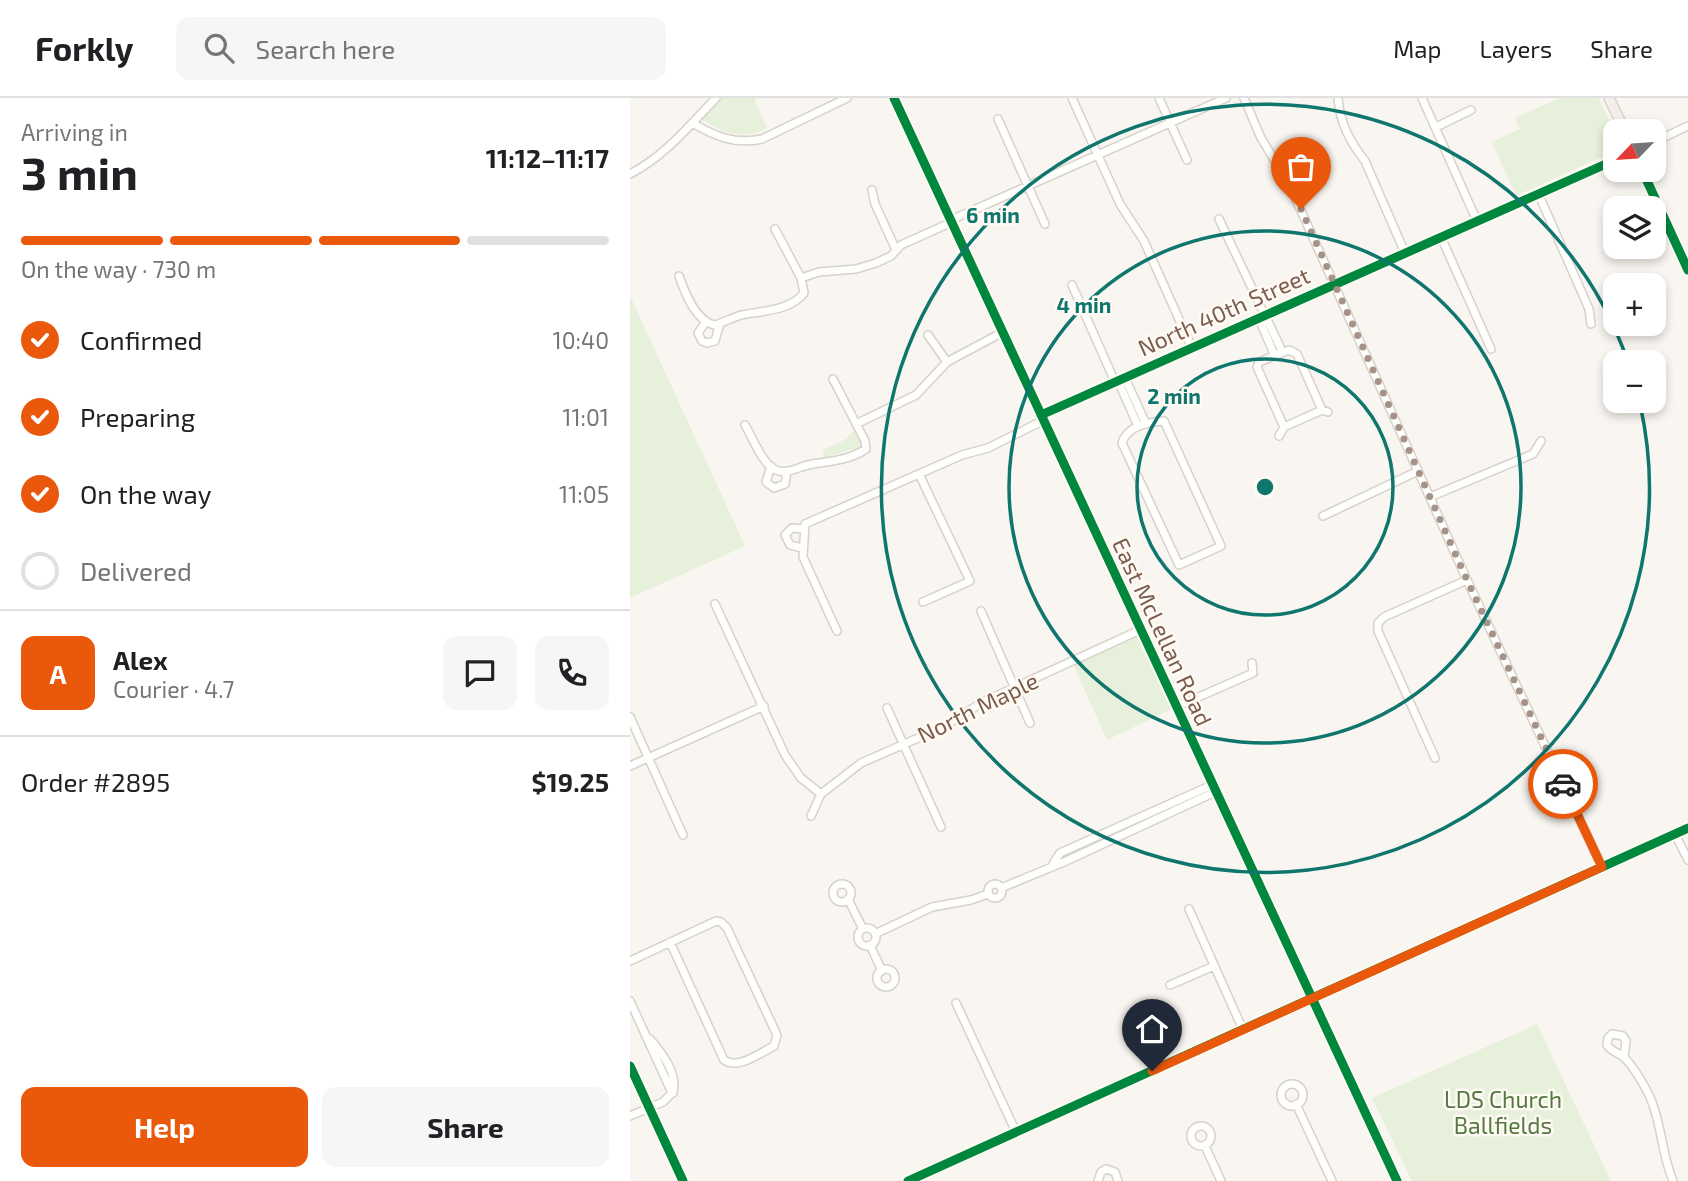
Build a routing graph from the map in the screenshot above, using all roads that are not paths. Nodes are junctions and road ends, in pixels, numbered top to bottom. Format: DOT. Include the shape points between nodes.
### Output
graph roads {
  1 [pos="716,98"];
  2 [pos="847,98"];
  3 [pos="894,98"];
  4 [pos="1072,98"];
  5 [pos="1159,98"];
  6 [pos="1226,98"];
  7 [pos="1244,98"];
  8 [pos="1338,98"];
  9 [pos="1422,98"];
  10 [pos="1609,98"];
  11 [pos="829,102"];
  12 [pos="1471,110"];
  13 [pos="998,119"];
  14 [pos="1619,119"];
  15 [pos="692,123"];
  16 [pos="1170,123"];
  17 [pos="1688,126"];
  18 [pos="1436,127"];
  19 [pos="1666,136"];
  20 [pos="1098,156"];
  21 [pos="1187,160"];
  22 [pos="1603,165"];
  23 [pos="630,174"];
  24 [pos="1648,182"];
  25 [pos="1028,187"];
  26 [pos="872,190"];
  27 [pos="1538,193"];
  28 [pos="1219,219"];
  29 [pos="952,221"];
  30 [pos="1477,221"];
  31 [pos="1045,224"];
  32 [pos="775,229"];
  33 [pos="1441,237"];
  34 [pos="896,250"];
  35 [pos="1405,253"];
  36 [pos="1688,270"];
  37 [pos="679,276"];
  38 [pos="801,278"];
  39 [pos="1335,284"];
  40 [pos="1072,285"];
  41 [pos="1264,316"];
  42 [pos="705,323"];
  43 [pos="720,323"];
  44 [pos="1591,324"];
  45 [pos="1003,332"];
  46 [pos="928,335"];
  47 [pos="1192,348"];
  48 [pos="1491,349"];
  49 [pos="1278,353"];
  50 [pos="947,362"];
  51 [pos="833,379"];
  52 [pos="1119,380"];
  53 [pos="1042,418"];
  54 [pos="858,423"];
  55 [pos="745,425"];
  56 [pos="1142,425"];
  57 [pos="1284,427"];
  58 [pos="1279,436"];
  59 [pos="1541,441"];
  60 [pos="771,466"];
  61 [pos="787,471"];
  62 [pos="1418,471"];
  63 [pos="919,474"];
  64 [pos="1430,497"];
  65 [pos="1323,516"];
  66 [pos="804,528"];
  67 [pos="802,548"];
  68 [pos="1467,580"];
  69 [pos="923,602"];
  70 [pos="715,604"];
  71 [pos="981,611"];
  72 [pos="1140,630"];
  73 [pos="837,631"];
  74 [pos="1252,663"];
  75 [pos="1015,688"];
  76 [pos="764,706"];
  77 [pos="1176,707"];
  78 [pos="887,708"];
  79 [pos="630,717"];
  80 [pos="1030,723"];
  81 [pos="903,744"];
  82 [pos="649,758"];
  83 [pos="1435,758"];
  84 [pos="630,766"];
  85 [pos="1213,788"];
  86 [pos="821,794"];
  87 [pos="1163,811"];
  88 [pos="811,816"];
  89 [pos="941,827"];
  90 [pos="1688,828"];
  91 [pos="1675,834"];
  92 [pos="683,835"];
  93 [pos="1087,840"];
  94 [pos="1091,849"];
  95 [pos="1688,860"];
  96 [pos="1052,864"];
  97 [pos="1602,867"];
  98 [pos="848,899"];
  99 [pos="1189,909"];
  100 [pos="863,929"];
  101 [pos="875,933"];
  102 [pos="670,942"];
  103 [pos="870,945"];
  104 [pos="630,961"];
  105 [pos="1214,966"];
  106 [pos="882,971"];
  107 [pos="1170,985"];
  108 [pos="1311,999"];
  109 [pos="630,1002"];
  110 [pos="956,1003"];
  111 [pos="1243,1030"];
  112 [pos="1624,1057"];
  113 [pos="630,1066"];
  114 [pos="1296,1104"];
  115 [pos="649,1108"];
  116 [pos="630,1116"];
  117 [pos="1016,1132"];
  118 [pos="1205,1146"];
  119 [pos="683,1181"];
  120 [pos="908,1181"];
  121 [pos="1098,1181"];
  122 [pos="1118,1181"];
  123 [pos="1221,1181"];
  124 [pos="1332,1181"];
  125 [pos="1397,1181"];
  126 [pos="1673,1181"];
  1 -- 15 [label="street"];
  2 -- 11 [label="street"];
  3 -- 29 [label="street, East McLellan Road"];
  4 -- 20 [label="street"];
  5 -- 16 [label="street"];
  6 -- 16 [label="street"];
  7 -- 39 [label="street"];
  8 -- 35 [label="street" via="1343,124 1365,161"];
  9 -- 18 [label="street"];
  10 -- 14 [label="main road"];
  11 -- 15 [label="street" via="762,139 748,142 725,139"];
  12 -- 18 [label="street"];
  13 -- 25 [label="street"];
  15 -- 23 [label="street" via="662,154"];
  16 -- 20 [label="street"];
  16 -- 21 [label="street"];
  17 -- 19 [label="street"];
  18 -- 30 [label="street"];
  20 -- 25 [label="street"];
  20 -- 47 [label="street" via="1144,241"];
  22 -- 27 [label="street, North 40th Street"];
  24 -- 36 [label="main road"];
  25 -- 29 [label="street"];
  25 -- 31 [label="street"];
  26 -- 34 [label="street"];
  27 -- 30 [label="street, North 40th Street"];
  27 -- 44 [label="street" via="1589,309"];
  28 -- 41 [label="street"];
  29 -- 34 [label="street"];
  29 -- 45 [label="street, East McLellan Road"];
  30 -- 33 [label="street, North 40th Street"];
  32 -- 38 [label="street"];
  33 -- 35 [label="street, North 40th Street"];
  33 -- 48 [label="street"];
  34 -- 38 [label="street" via="856,270"];
  35 -- 39 [label="street, North 40th Street"];
  37 -- 42 [label="street"];
  38 -- 43 [label="street" via="804,293 799,299"];
  39 -- 41 [label="street, North 40th Street"];
  39 -- 62 [label="street"];
  40 -- 52 [label="street"];
  41 -- 47 [label="street, North 40th Street"];
  41 -- 49 [label="street"];
  42 -- 43 [label="street"];
  42 -- 43 [label="street" via="698,333 707,343 717,338"];
  45 -- 50 [label="street"];
  45 -- 53 [label="street, East McLellan Road"];
  46 -- 50 [label="street"];
  47 -- 52 [label="street, North 40th Street"];
  49 -- 57 [label="street" via="1259,362 1258,371"];
  49 -- 57 [label="street" via="1294,351 1300,358 1325,411"];
  50 -- 54 [label="street" via="916,395"];
  51 -- 54 [label="street"];
  52 -- 53 [label="street, North 40th Street"];
  52 -- 56 [label="street"];
  53 -- 63 [label="street, North 40th Street" via="988,449"];
  53 -- 72 [label="street, East McLellan Road"];
  54 -- 61 [label="street" via="866,449 859,454"];
  55 -- 60 [label="street"];
  56 -- 56 [label="street" via="1164,421 1221,546 1179,565 1122,443 1124,436"];
  57 -- 58 [label="street"];
  59 -- 64 [label="street" via="1533,454"];
  60 -- 61 [label="street"];
  60 -- 61 [label="street" via="766,482 774,488 785,484"];
  62 -- 64 [label="street"];
  62 -- 65 [label="street"];
  63 -- 66 [label="street, North 40th Street"];
  63 -- 69 [label="street" via="970,581"];
  64 -- 68 [label="street"];
  66 -- 67 [label="street"];
  66 -- 67 [label="street" via="792,528 785,535 790,545"];
  67 -- 73 [label="street"];
  68 -- 83 [label="street" via="1378,623"];
  68 -- 97 [label="street"];
  70 -- 76 [label="street"];
  71 -- 75 [label="street"];
  72 -- 75 [label="street, North Maple"];
  72 -- 77 [label="street, East McLellan Road"];
  74 -- 77 [label="street" via="1253,673"];
  75 -- 80 [label="street"];
  75 -- 81 [label="street, North Maple"];
  76 -- 82 [label="street"];
  76 -- 86 [label="street" via="785,755 801,778"];
  77 -- 85 [label="street, East McLellan Road"];
  78 -- 81 [label="street"];
  79 -- 82 [label="street"];
  81 -- 86 [label="street, North Maple" via="860,763"];
  81 -- 89 [label="street"];
  82 -- 84 [label="street"];
  82 -- 92 [label="street"];
  85 -- 87 [label="street"];
  85 -- 108 [label="street, East McLellan Road"];
  86 -- 88 [label="street"];
  87 -- 93 [label="street"];
  87 -- 94 [label="street"];
  90 -- 91 [label="main road"];
  91 -- 95 [label="street"];
  91 -- 97 [label="main road"];
  93 -- 94 [label="street"];
  93 -- 96 [label="street" via="1060,853"];
  94 -- 96 [label="street"];
  96 -- 101 [label="street" via="1001,887 992,884 988,894 932,907"];
  97 -- 108 [label="main road"];
  98 -- 100 [label="street"];
  99 -- 105 [label="street"];
  100 -- 101 [label="street"];
  100 -- 103 [label="street" via="859,941"];
  101 -- 103 [label="street"];
  102 -- 102 [label="street" via="723,1060 737,1064 774,1046 777,1035 727,928 716,921"];
  102 -- 104 [label="street"];
  103 -- 106 [label="street"];
  105 -- 107 [label="street"];
  105 -- 111 [label="street"];
  108 -- 111 [label="main road"];
  108 -- 125 [label="street, East McLellan Road"];
  109 -- 115 [label="street" via="675,1081 671,1097"];
  110 -- 117 [label="street"];
  111 -- 117 [label="main road"];
  112 -- 126 [label="street" via="1655,1109"];
  113 -- 115 [label="main road"];
  114 -- 124 [label="street"];
  115 -- 116 [label="street"];
  115 -- 119 [label="main road"];
  117 -- 120 [label="main road"];
  118 -- 123 [label="street"];
  121 -- 122 [label="street" via="1101,1172 1110,1169"];
}
